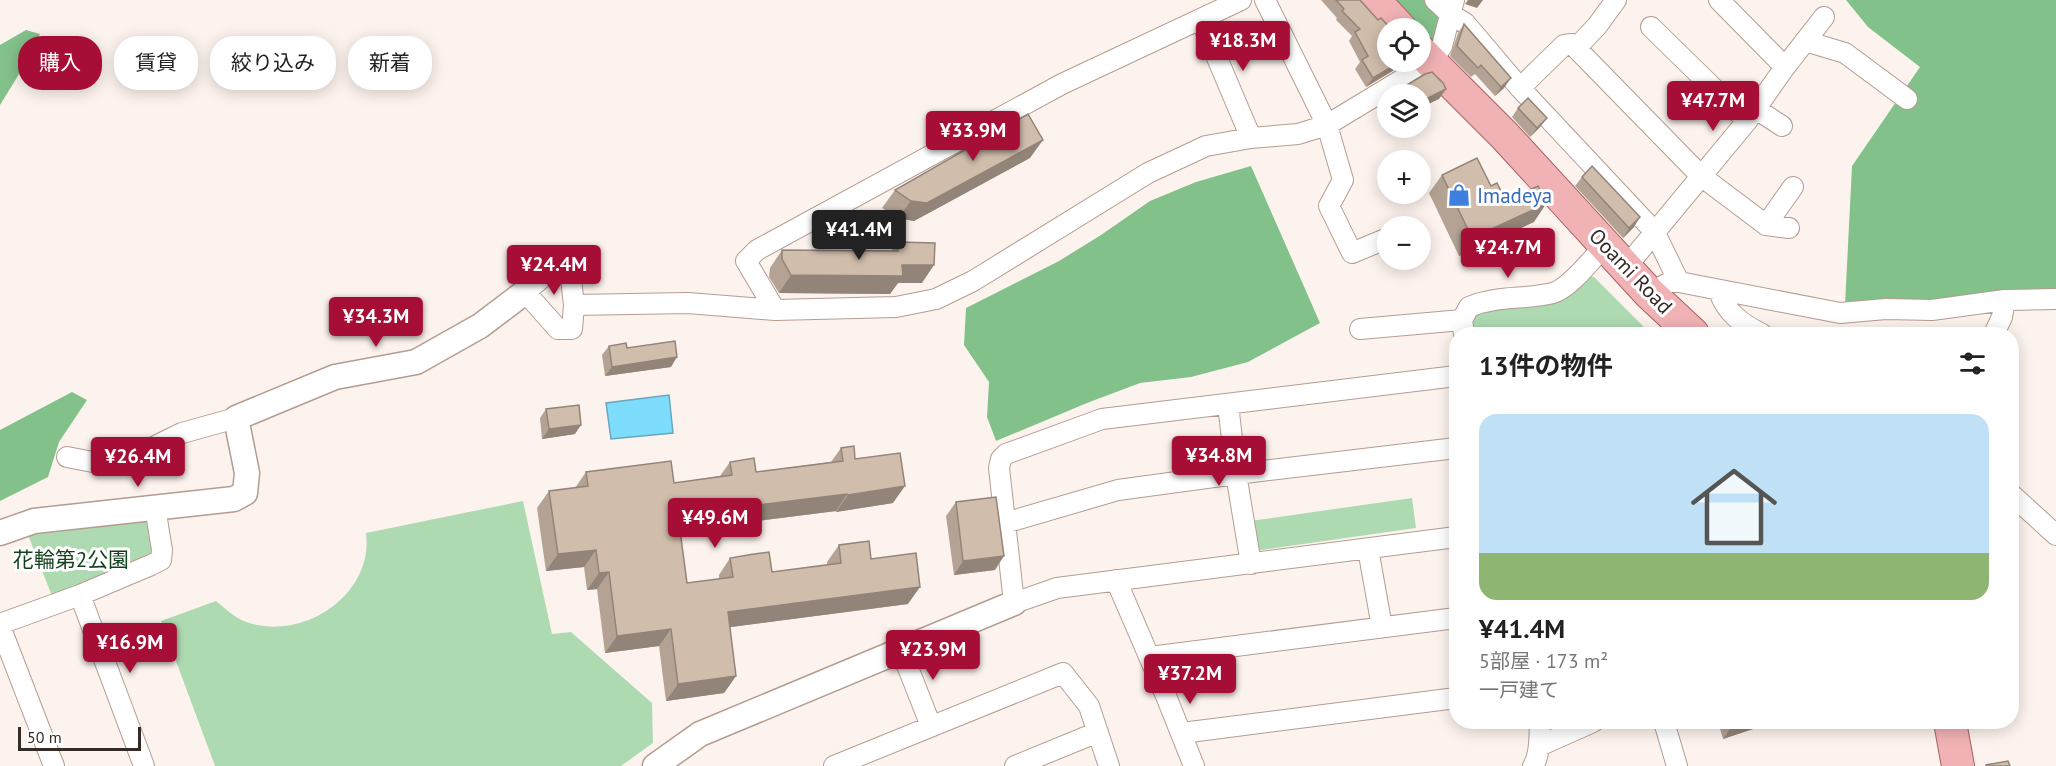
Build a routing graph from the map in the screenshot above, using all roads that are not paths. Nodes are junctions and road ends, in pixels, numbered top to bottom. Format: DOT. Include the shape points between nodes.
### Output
graph roads {
  1 [pos="1241,0"];
  2 [pos="1265,0"];
  3 [pos="1374,0"];
  4 [pos="1435,0"];
  5 [pos="1616,0"];
  6 [pos="1719,0"];
  7 [pos="1452,7"];
  8 [pos="1824,17"];
  9 [pos="1391,18"];
  10 [pos="1201,20"];
  11 [pos="1651,27"];
  12 [pos="1805,41"];
  13 [pos="1576,47"];
  14 [pos="1431,53"];
  15 [pos="1431,61"];
  16 [pos="1785,66"];
  17 [pos="1403,72"];
  18 [pos="1520,88"];
  19 [pos="1907,99"];
  20 [pos="1751,116"];
  21 [pos="1327,125"];
  22 [pos="1782,126"];
  23 [pos="1251,138"];
  24 [pos="1701,176"];
  25 [pos="1793,186"];
  26 [pos="1766,225"];
  27 [pos="1789,228"];
  28 [pos="1654,231"];
  29 [pos="1377,243"];
  30 [pos="1616,256"];
  31 [pos="1679,282"];
  32 [pos="1719,291"];
  33 [pos="525,292"];
  34 [pos="1649,293"];
  35 [pos="2056,299"];
  36 [pos="2005,300"];
  37 [pos="574,305"];
  38 [pos="775,310"];
  39 [pos="1449,327"];
  40 [pos="1463,327"];
  41 [pos="1679,327"];
  42 [pos="1749,327"];
  43 [pos="1997,327"];
  44 [pos="1360,329"];
  45 [pos="1449,377"];
  46 [pos="1228,404"];
  47 [pos="236,418"];
  48 [pos="1449,449"];
  49 [pos="68,457"];
  50 [pos="1236,474"];
  51 [pos="2019,501"];
  52 [pos="155,507"];
  53 [pos="1005,523"];
  54 [pos="0,533"];
  55 [pos="2056,535"];
  56 [pos="1449,538"];
  57 [pos="1368,549"];
  58 [pos="1251,564"];
  59 [pos="1116,580"];
  60 [pos="80,595"];
  61 [pos="1014,603"];
  62 [pos="1449,619"];
  63 [pos="0,625"];
  64 [pos="1382,627"];
  65 [pos="901,650"];
  66 [pos="1150,657"];
  67 [pos="1449,699"];
  68 [pos="931,726"];
  69 [pos="1540,729"];
  70 [pos="1577,729"];
  71 [pos="1666,729"];
  72 [pos="1951,729"];
  73 [pos="1098,732"];
  74 [pos="1182,733"];
  75 [pos="1539,746"];
  76 [pos="54,766"];
  77 [pos="144,766"];
  78 [pos="655,766"];
  79 [pos="834,766"];
  80 [pos="1015,766"];
  81 [pos="1110,766"];
  82 [pos="1194,766"];
  83 [pos="1533,766"];
  84 [pos="1677,766"];
  85 [pos="1958,766"];
  1 -- 10 [label="street"];
  2 -- 21 [label="street"];
  3 -- 9 [label="main road"];
  4 -- 7 [label="street"];
  5 -- 13 [label="street"];
  6 -- 16 [label="street"];
  7 -- 14 [label="street" via="1442,46"];
  7 -- 18 [label="street"];
  8 -- 12 [label="street"];
  10 -- 23 [label="street"];
  10 -- 38 [label="street" via="1062,84 757,250 746,261"];
  11 -- 20 [label="street"];
  12 -- 16 [label="street"];
  12 -- 19 [label="street" via="1845,53"];
  13 -- 18 [label="street" via="1564,45"];
  13 -- 24 [label="street"];
  15 -- 30 [label="main road, Ooami Road"];
  16 -- 20 [label="street"];
  17 -- 21 [label="street"];
  18 -- 28 [label="street"];
  20 -- 22 [label="street"];
  20 -- 24 [label="street"];
  21 -- 23 [label="street" via="1298,134"];
  21 -- 29 [label="street" via="1343,180 1329,206 1352,253"];
  23 -- 38 [label="street" via="1206,146 1148,173 982,276 936,299 896,306"];
  24 -- 26 [label="street"];
  24 -- 28 [label="street"];
  25 -- 26 [label="street"];
  26 -- 27 [label="street"];
  28 -- 30 [label="street"];
  28 -- 31 [label="street"];
  30 -- 34 [label="main road, Ooami Road"];
  30 -- 40 [label="street" via="1554,292 1484,300 1469,306"];
  31 -- 32 [label="street"];
  31 -- 34 [label="street" via="1670,282"];
  32 -- 36 [label="street" via="1840,312 1932,310"];
  32 -- 42 [label="street" via="1723,304"];
  33 -- 37 [label="street" via="549,272 570,270"];
  33 -- 37 [label="street" via="558,329 572,329"];
  33 -- 47 [label="street" via="480,326 416,362 335,377"];
  34 -- 41 [label="main road, Ooami Road"];
  35 -- 36 [label="street"];
  36 -- 43 [label="street"];
  37 -- 38 [label="street" via="688,303"];
  39 -- 44 [label="street"];
  45 -- 46 [label="street"];
  46 -- 50 [label="street"];
  46 -- 53 [label="street" via="1102,419 1006,454 999,468"];
  47 -- 49 [label="street" via="182,432 129,459 98,463"];
  47 -- 52 [label="street" via="247,473 245,493 234,500"];
  48 -- 50 [label="street"];
  50 -- 53 [label="street" via="1118,490"];
  50 -- 58 [label="street"];
  51 -- 55 [label="street"];
  52 -- 54 [label="street" via="34,521"];
  52 -- 60 [label="street" via="160,560"];
  53 -- 61 [label="street"];
  56 -- 57 [label="street"];
  57 -- 58 [label="street"];
  57 -- 64 [label="street"];
  58 -- 59 [label="street"];
  59 -- 61 [label="street" via="1057,588"];
  59 -- 66 [label="street"];
  60 -- 63 [label="street"];
  60 -- 77 [label="street"];
  61 -- 65 [label="street"];
  62 -- 64 [label="street"];
  63 -- 76 [label="street"];
  64 -- 66 [label="street"];
  65 -- 68 [label="street"];
  65 -- 78 [label="street" via="700,734"];
  66 -- 74 [label="street"];
  67 -- 74 [label="street"];
  68 -- 73 [label="street" via="1063,672 1089,706"];
  68 -- 79 [label="street"];
  69 -- 75 [label="street"];
  70 -- 75 [label="street"];
  71 -- 84 [label="street"];
  72 -- 85 [label="main road"];
  73 -- 80 [label="street"];
  73 -- 81 [label="street"];
  74 -- 82 [label="street"];
  75 -- 83 [label="street"];
}
